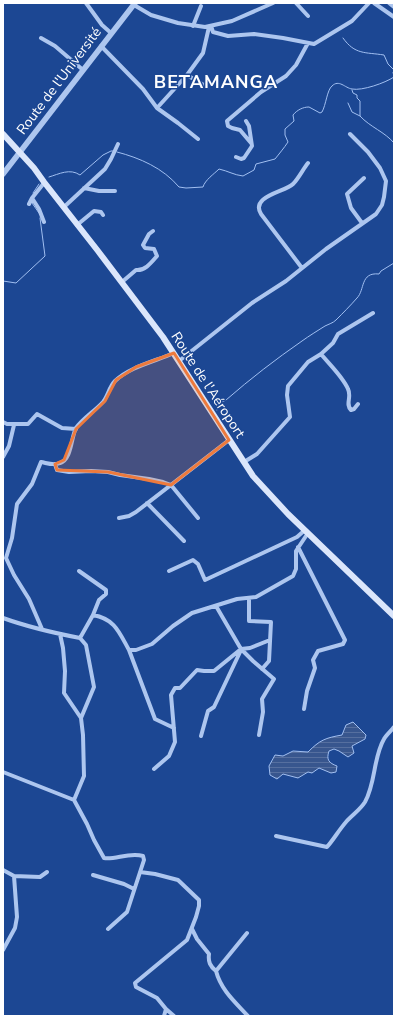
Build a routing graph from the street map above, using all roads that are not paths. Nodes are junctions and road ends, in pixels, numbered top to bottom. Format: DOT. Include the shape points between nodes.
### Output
graph roads {
  1 [pos="86,3"];
  2 [pos="273,3"];
  3 [pos="296,3"];
  4 [pos="369,3"];
  5 [pos="374,3"];
  6 [pos="389,3"];
  7 [pos="134,4"];
  8 [pos="201,6"];
  9 [pos="394,7"];
  10 [pos="308,16"];
  11 [pos="394,17"];
  12 [pos="193,26"];
  13 [pos="210,26"];
  14 [pos="111,33"];
  15 [pos="41,38"];
  16 [pos="308,44"];
  17 [pos="101,46"];
  18 [pos="83,70"];
  19 [pos="187,75"];
  20 [pos="207,87"];
  21 [pos="157,108"];
  22 [pos="246,121"];
  23 [pos="3,134"];
  24 [pos="350,134"];
  25 [pos="198,139"];
  26 [pos="252,143"];
  27 [pos="118,144"];
  28 [pos="20,152"];
  29 [pos="236,157"];
  30 [pos="308,163"];
  31 [pos="3,174"];
  32 [pos="364,178"];
  33 [pos="44,183"];
  34 [pos="84,188"];
  35 [pos="115,191"];
  36 [pos="32,198"];
  37 [pos="29,204"];
  38 [pos="64,207"];
  39 [pos="103,214"];
  40 [pos="44,222"];
  41 [pos="362,223"];
  42 [pos="77,225"];
  43 [pos="153,231"];
  44 [pos="302,268"];
  45 [pos="122,282"];
  46 [pos="373,313"];
  47 [pos="174,353"];
  48 [pos="320,354"];
  49 [pos="179,361"];
  50 [pos="358,404"];
  51 [pos="3,422"];
  52 [pos="14,424"];
  53 [pos="76,429"];
  54 [pos="229,440"];
  55 [pos="3,457"];
  56 [pos="244,462"];
  57 [pos="55,464"];
  58 [pos="170,485"];
  59 [pos="147,503"];
  60 [pos="119,518"];
  61 [pos="198,518"];
  62 [pos="307,532"];
  63 [pos="184,541"];
  64 [pos="298,546"];
  65 [pos="79,571"];
  66 [pos="169,571"];
  67 [pos="248,598"];
  68 [pos="216,606"];
  69 [pos="93,615"];
  70 [pos="394,616"];
  71 [pos="3,618"];
  72 [pos="42,629"];
  73 [pos="60,634"];
  74 [pos="80,638"];
  75 [pos="270,640"];
  76 [pos="241,649"];
  77 [pos="129,650"];
  78 [pos="262,669"];
  79 [pos="304,709"];
  80 [pos="81,718"];
  81 [pos="174,728"];
  82 [pos="394,728"];
  83 [pos="259,735"];
  84 [pos="201,736"];
  85 [pos="154,769"];
  86 [pos="3,772"];
  87 [pos="74,800"];
  88 [pos="276,836"];
  89 [pos="3,870"];
  90 [pos="47,872"];
  91 [pos="140,872"];
  92 [pos="93,875"];
  93 [pos="14,876"];
  94 [pos="134,889"];
  95 [pos="108,929"];
  96 [pos="192,929"];
  97 [pos="247,933"];
  98 [pos="3,950"];
  99 [pos="216,971"];
  100 [pos="166,1009"];
  101 [pos="164,1016"];
  102 [pos="174,1016"];
  103 [pos="248,1016"];
  1 -- 14 [label="street"];
  2 -- 13 [label="street" via="232,21"];
  3 -- 10 [label="street"];
  4 -- 16 [label="street" via="352,21 314,44"];
  5 -- 11 [label="street"];
  6 -- 9 [label="street"];
  7 -- 12 [label="street" via="151,15"];
  7 -- 14 [label="street, Route de l'Université"];
  8 -- 12 [label="street"];
  12 -- 13 [label="street"];
  13 -- 16 [label="street" via="213,32 228,36 254,34"];
  13 -- 19 [label="street" via="204,51"];
  14 -- 17 [label="street, Route de l'Université"];
  15 -- 18 [label="street" via="55,46"];
  16 -- 26 [label="street" via="296,65 286,76 261,92 227,121 228,126 240,130"];
  17 -- 18 [label="street, Route de l'Université"];
  17 -- 21 [label="street"];
  18 -- 28 [label="street, Route de l'Université"];
  19 -- 20 [label="street"];
  19 -- 21 [label="street"];
  21 -- 25 [label="street"];
  22 -- 26 [label="street"];
  23 -- 28 [label="main road, Route de l'Aéroport"];
  24 -- 41 [label="street" via="368,152 386,181 382,205 376,214"];
  26 -- 29 [label="street" via="244,158"];
  27 -- 34 [label="street" via="104,169"];
  28 -- 31 [label="street, Route de l'Université"];
  28 -- 33 [label="main road, Route de l'Aéroport"];
  30 -- 44 [label="street" via="292,184 271,195 258,206 258,210"];
  32 -- 41 [label="street" via="347,194 351,208"];
  33 -- 36 [label="street"];
  33 -- 38 [label="main road, Route de l'Aéroport"];
  34 -- 35 [label="street"];
  34 -- 38 [label="street"];
  36 -- 37 [label="street"];
  36 -- 40 [label="street"];
  38 -- 42 [label="main road, Route de l'Aéroport"];
  39 -- 42 [label="street" via="94,211"];
  41 -- 44 [label="street"];
  42 -- 45 [label="main road, Route de l'Aéroport"];
  43 -- 45 [label="street" via="143,244 146,248 154,249 157,256 141,271 136,270"];
  44 -- 49 [label="street" via="252,303"];
  45 -- 47 [label="main road, Route de l'Aéroport"];
  46 -- 48 [label="street" via="338,334 333,343"];
  47 -- 49 [label="main road, Route de l'Aéroport"];
  47 -- 53 [label="street" via="136,368 116,380 105,401"];
  48 -- 50 [label="street" via="348,389 349,408 354,409"];
  48 -- 56 [label="street" via="308,362 288,386 290,417 257,454"];
  49 -- 54 [label="main road, Route de l'Aéroport"];
  51 -- 52 [label="street"];
  52 -- 53 [label="street" via="28,424 37,414 62,428"];
  52 -- 55 [label="street" via="10,446"];
  53 -- 57 [label="street" via="64,460"];
  54 -- 56 [label="main road, Route de l'Aéroport"];
  54 -- 58 [label="street"];
  56 -- 62 [label="main road, Route de l'Aéroport" via="265,490"];
  57 -- 58 [label="street" via="57,470 108,472"];
  57 -- 72 [label="street" via="41,462 32,484 17,504 6,558"];
  58 -- 59 [label="street"];
  58 -- 61 [label="street"];
  59 -- 60 [label="street" via="129,516"];
  59 -- 63 [label="street"];
  62 -- 64 [label="street"];
  62 -- 66 [label="street" via="205,580 198,564 193,560"];
  62 -- 70 [label="main road, Route de l'Aéroport"];
  64 -- 67 [label="street" via="293,576 256,597"];
  64 -- 79 [label="street" via="344,640 343,644 318,651 313,660 315,668"];
  65 -- 69 [label="street" via="106,590"];
  67 -- 68 [label="street"];
  67 -- 75 [label="street" via="249,621 271,622"];
  68 -- 76 [label="street"];
  68 -- 77 [label="street" via="192,613 152,644"];
  69 -- 74 [label="street"];
  69 -- 77 [label="street" via="113,623"];
  71 -- 72 [label="street"];
  72 -- 73 [label="street"];
  73 -- 74 [label="street"];
  73 -- 80 [label="street" via="64,656 64,693"];
  74 -- 80 [label="street" via="86,644 94,687"];
  75 -- 76 [label="street"];
  75 -- 78 [label="street" via="269,660"];
  76 -- 78 [label="street"];
  76 -- 81 [label="street" via="214,670 197,670 180,688 175,688 171,695"];
  76 -- 84 [label="street" via="214,707 208,711"];
  77 -- 81 [label="street" via="155,719"];
  78 -- 83 [label="street" via="274,679 262,699 264,712"];
  80 -- 87 [label="street" via="84,776"];
  81 -- 85 [label="street" via="175,742 169,756"];
  82 -- 88 [label="street" via="384,739 372,784 364,802 327,847"];
  86 -- 87 [label="street"];
  87 -- 91 [label="street" via="101,855 106,858 144,856"];
  89 -- 93 [label="street"];
  90 -- 93 [label="street" via="40,877"];
  91 -- 94 [label="street"];
  91 -- 96 [label="street" via="178,880 199,900"];
  92 -- 94 [label="street"];
  93 -- 98 [label="street" via="17,917 15,928"];
  94 -- 95 [label="street" via="127,912"];
  96 -- 99 [label="street" via="209,954 208,960"];
  96 -- 100 [label="street" via="187,940 135,983 136,987 157,998"];
  97 -- 99 [label="street"];
  99 -- 103 [label="street" via="226,993"];
  100 -- 101 [label="street"];
  100 -- 102 [label="street"];
}
